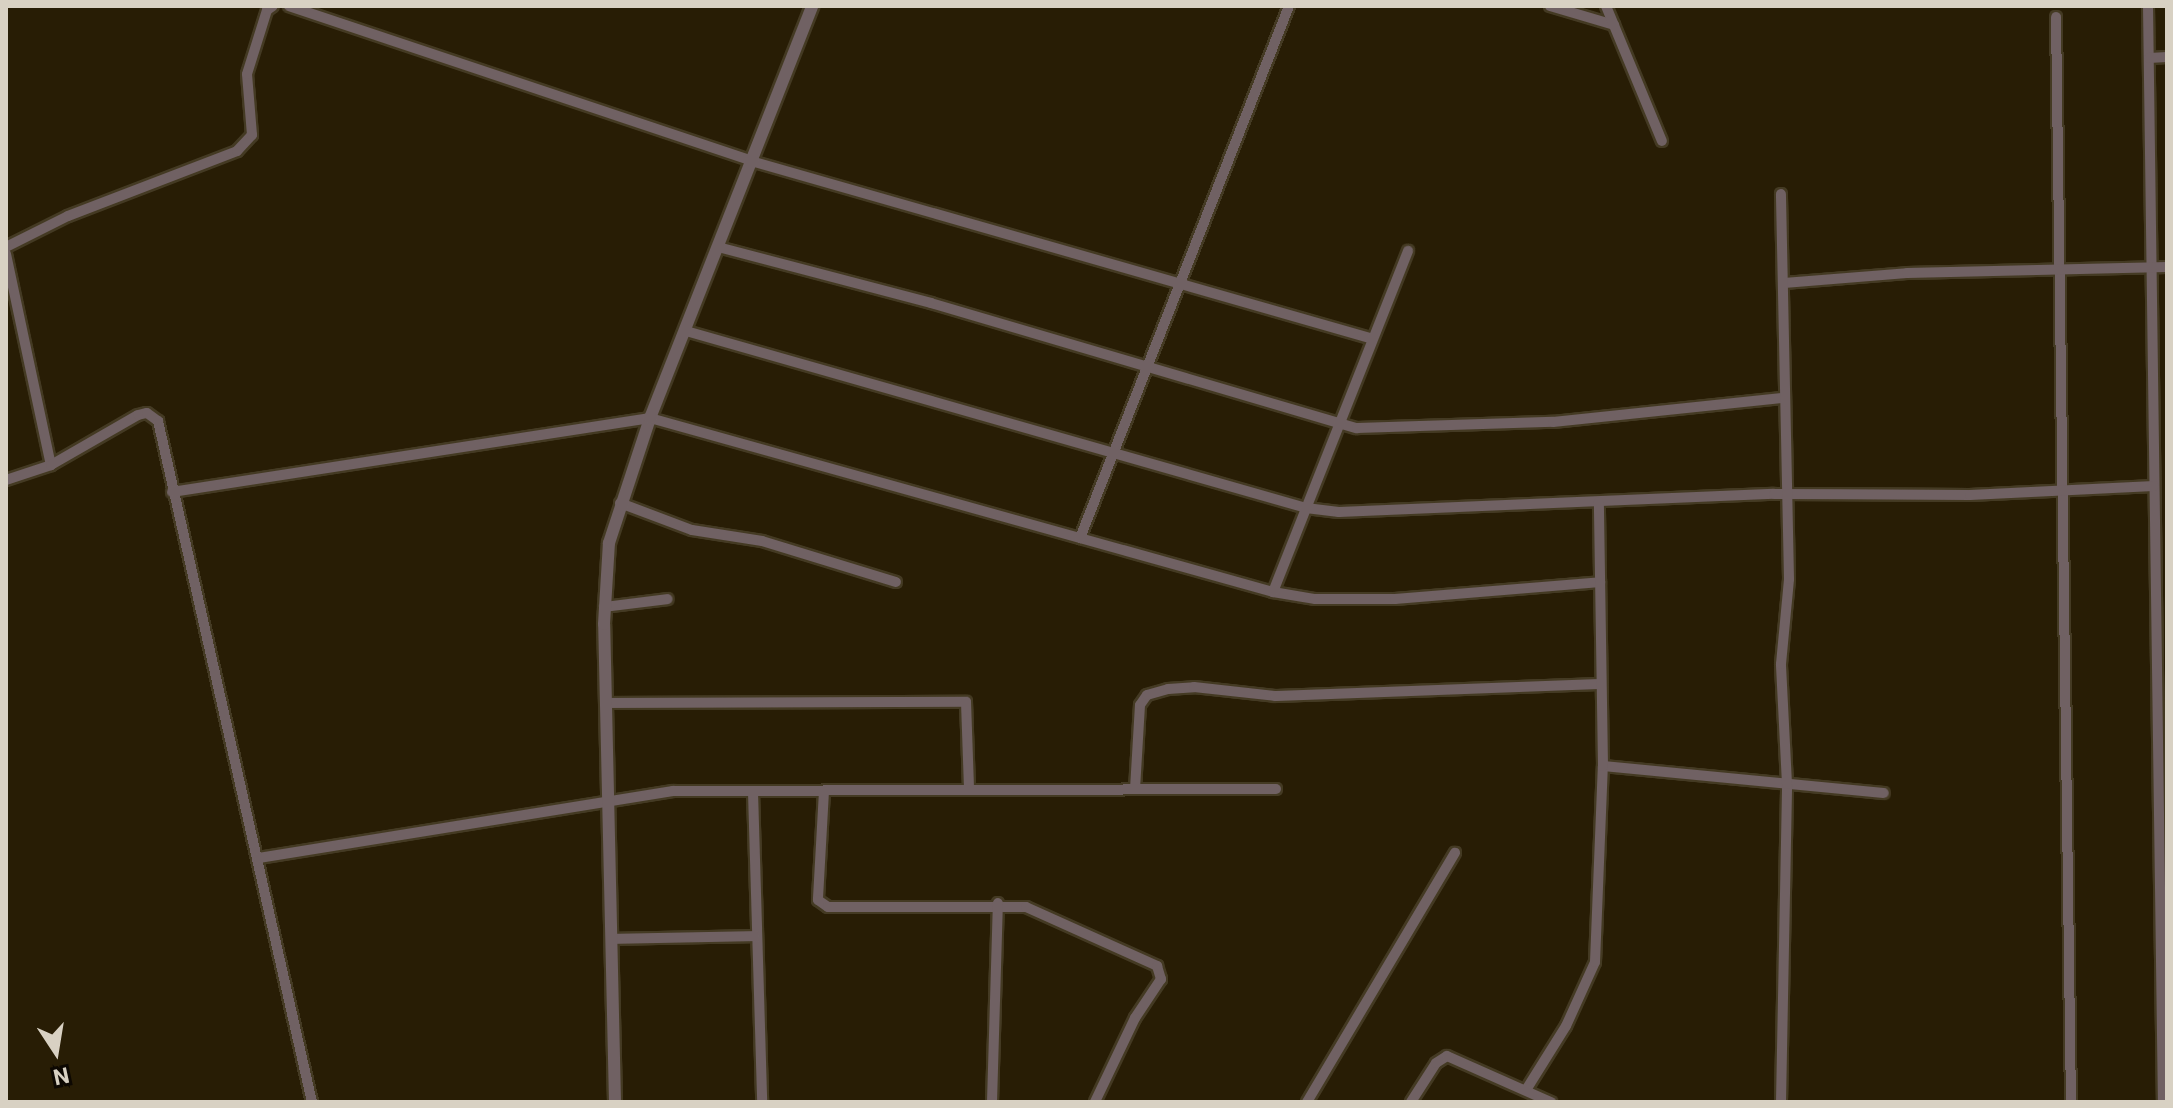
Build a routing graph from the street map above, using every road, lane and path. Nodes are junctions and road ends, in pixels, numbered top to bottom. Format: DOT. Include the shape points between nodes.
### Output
graph roads {
  1 [pos="273,6"];
  2 [pos="289,6"];
  3 [pos="812,6"];
  4 [pos="1289,6"];
  5 [pos="1550,6"];
  6 [pos="1606,6"];
  7 [pos="2148,6"];
  8 [pos="2056,17"];
  9 [pos="1614,25"];
  10 [pos="2167,57"];
  11 [pos="2149,58"];
  12 [pos="1662,141"];
  13 [pos="751,161"];
  14 [pos="1781,194"];
  15 [pos="6,247"];
  16 [pos="718,247"];
  17 [pos="1408,251"];
  18 [pos="6,254"];
  19 [pos="2167,267"];
  20 [pos="2150,268"];
  21 [pos="2059,273"];
  22 [pos="1784,283"];
  23 [pos="1180,284"];
  24 [pos="686,331"];
  25 [pos="1370,338"];
  26 [pos="1147,368"];
  27 [pos="1782,398"];
  28 [pos="650,418"];
  29 [pos="1338,425"];
  30 [pos="1113,454"];
  31 [pos="51,465"];
  32 [pos="6,480"];
  33 [pos="2154,486"];
  34 [pos="2063,491"];
  35 [pos="172,492"];
  36 [pos="1785,494"];
  37 [pos="1599,502"];
  38 [pos="620,503"];
  39 [pos="1306,508"];
  40 [pos="1080,538"];
  41 [pos="896,582"];
  42 [pos="1600,582"];
  43 [pos="1273,592"];
  44 [pos="668,599"];
  45 [pos="604,607"];
  46 [pos="1601,684"];
  47 [pos="605,703"];
  48 [pos="1603,766"];
  49 [pos="1787,784"];
  50 [pos="1135,789"];
  51 [pos="1276,789"];
  52 [pos="969,790"];
  53 [pos="824,791"];
  54 [pos="753,792"];
  55 [pos="1884,793"];
  56 [pos="608,800"];
  57 [pos="1455,853"];
  58 [pos="259,858"];
  59 [pos="998,903"];
  60 [pos="755,936"];
  61 [pos="612,939"];
  62 [pos="1526,1090"];
  63 [pos="312,1102"];
  64 [pos="615,1102"];
  65 [pos="762,1102"];
  66 [pos="992,1102"];
  67 [pos="1095,1102"];
  68 [pos="1307,1102"];
  69 [pos="1411,1102"];
  70 [pos="1551,1102"];
  71 [pos="1781,1102"];
  72 [pos="2071,1102"];
  73 [pos="2163,1102"];
  1 -- 15 [label="street" via="267,10 247,74 252,135 237,151 68,216"];
  2 -- 13 [label="street"];
  3 -- 13 [label="street"];
  4 -- 23 [label="street"];
  5 -- 9 [label="street"];
  6 -- 9 [label="street"];
  7 -- 11 [label="street"];
  8 -- 21 [label="street"];
  9 -- 12 [label="street"];
  10 -- 11 [label="street"];
  11 -- 20 [label="street"];
  13 -- 16 [label="street"];
  13 -- 23 [label="street"];
  14 -- 22 [label="street"];
  16 -- 24 [label="street"];
  16 -- 26 [label="street"];
  17 -- 25 [label="street"];
  18 -- 31 [label="street"];
  19 -- 20 [label="street"];
  20 -- 21 [label="street"];
  20 -- 33 [label="street"];
  21 -- 22 [label="street" via="1907,273"];
  21 -- 34 [label="street"];
  22 -- 27 [label="street"];
  23 -- 25 [label="street"];
  23 -- 26 [label="street"];
  24 -- 28 [label="street"];
  24 -- 30 [label="street"];
  25 -- 29 [label="street"];
  26 -- 29 [label="street"];
  26 -- 30 [label="street"];
  27 -- 29 [label="street" via="1553,422"];
  27 -- 36 [label="street"];
  28 -- 35 [label="street"];
  28 -- 38 [label="street"];
  28 -- 40 [label="street"];
  29 -- 39 [label="street"];
  30 -- 39 [label="street"];
  30 -- 40 [label="street"];
  31 -- 32 [label="street"];
  31 -- 35 [label="street" via="147,413 161,429"];
  33 -- 34 [label="street"];
  33 -- 73 [label="street"];
  34 -- 36 [label="street"];
  34 -- 72 [label="street"];
  35 -- 58 [label="street"];
  36 -- 37 [label="street"];
  36 -- 49 [label="street" via="1789,579 1781,694"];
  37 -- 39 [label="street" via="1339,512"];
  37 -- 42 [label="street"];
  38 -- 41 [label="street" via="692,530 762,541"];
  38 -- 45 [label="street" via="609,543"];
  39 -- 43 [label="street"];
  40 -- 43 [label="street"];
  42 -- 43 [label="street" via="1395,599 1315,599"];
  42 -- 46 [label="street"];
  44 -- 45 [label="street"];
  45 -- 47 [label="street"];
  46 -- 48 [label="street"];
  46 -- 50 [label="street" via="1275,696 1168,689 1147,695 1140,705"];
  47 -- 52 [label="street" via="966,702"];
  47 -- 56 [label="street"];
  48 -- 49 [label="street"];
  48 -- 62 [label="street" via="1595,962 1566,1026"];
  49 -- 55 [label="street"];
  49 -- 71 [label="street"];
  50 -- 51 [label="street"];
  50 -- 52 [label="street"];
  52 -- 53 [label="street"];
  53 -- 54 [label="street"];
  53 -- 59 [label="street" via="818,900 828,907"];
  54 -- 56 [label="street" via="673,791"];
  54 -- 60 [label="street"];
  56 -- 58 [label="street"];
  56 -- 61 [label="street"];
  57 -- 68 [label="street"];
  58 -- 63 [label="street"];
  59 -- 66 [label="street"];
  59 -- 67 [label="street" via="1026,907 1157,966 1161,979 1135,1018"];
  60 -- 61 [label="street"];
  60 -- 65 [label="street"];
  61 -- 64 [label="street"];
  62 -- 69 [label="street" via="1447,1056 1436,1063"];
  62 -- 70 [label="street"];
}
